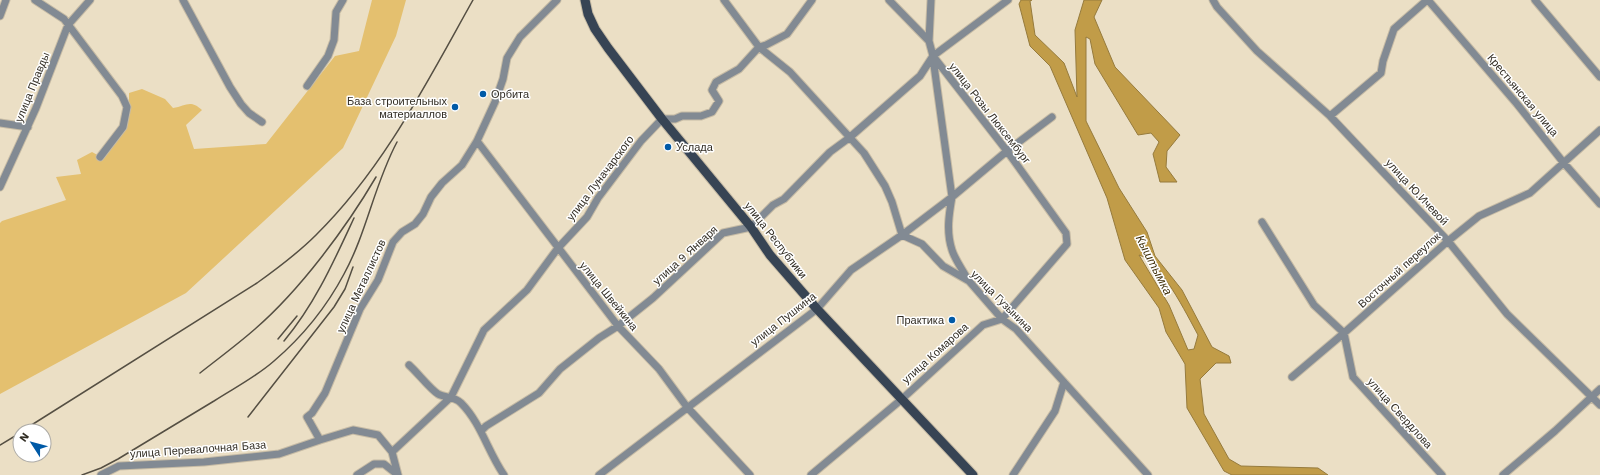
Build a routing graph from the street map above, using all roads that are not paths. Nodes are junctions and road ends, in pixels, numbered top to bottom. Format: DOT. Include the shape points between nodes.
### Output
graph roads {
  1 [pos="6,0"];
  2 [pos="35,0"];
  3 [pos="90,0"];
  4 [pos="183,0"];
  5 [pos="343,0"];
  6 [pos="557,0"];
  7 [pos="585,0"];
  8 [pos="724,0"];
  9 [pos="812,0"];
  10 [pos="889,0"];
  11 [pos="931,0"];
  12 [pos="1008,0"];
  13 [pos="1213,0"];
  14 [pos="1427,0"];
  15 [pos="1536,0"];
  16 [pos="0,16"];
  17 [pos="68,25"];
  18 [pos="929,41"];
  19 [pos="758,47"];
  20 [pos="933,56"];
  21 [pos="1600,77"];
  22 [pos="307,86"];
  23 [pos="1052,116"];
  24 [pos="1330,116"];
  25 [pos="662,119"];
  26 [pos="262,122"];
  27 [pos="0,123"];
  28 [pos="28,127"];
  29 [pos="1600,130"];
  30 [pos="849,138"];
  31 [pos="477,141"];
  32 [pos="1007,151"];
  33 [pos="100,157"];
  34 [pos="1563,162"];
  35 [pos="0,187"];
  36 [pos="952,197"];
  37 [pos="1600,204"];
  38 [pos="1262,222"];
  39 [pos="751,227"];
  40 [pos="902,235"];
  41 [pos="1448,240"];
  42 [pos="558,248"];
  43 [pos="969,281"];
  44 [pos="817,308"];
  45 [pos="1002,319"];
  46 [pos="618,326"];
  47 [pos="1344,333"];
  48 [pos="409,365"];
  49 [pos="1292,377"];
  50 [pos="1064,382"];
  51 [pos="1600,389"];
  52 [pos="451,397"];
  53 [pos="1592,398"];
  54 [pos="902,399"];
  55 [pos="1600,405"];
  56 [pos="687,407"];
  57 [pos="481,431"];
  58 [pos="320,440"];
  59 [pos="392,452"];
  60 [pos="101,475"];
  61 [pos="357,475"];
  62 [pos="398,475"];
  63 [pos="504,475"];
  64 [pos="599,475"];
  65 [pos="750,475"];
  66 [pos="812,475"];
  67 [pos="973,475"];
  68 [pos="1013,475"];
  69 [pos="1148,475"];
  70 [pos="1442,475"];
  71 [pos="1503,475"];
  1 -- 16 [label="street"];
  2 -- 17 [label="street" via="64,19"];
  3 -- 17 [label="street, улица Правды"];
  4 -- 26 [label="street" via="240,104"];
  5 -- 22 [label="street" via="336,12 334,40 328,56"];
  6 -- 31 [label="street, улица Металлистов" via="520,37 507,58 495,102"];
  7 -- 25 [label="main road, улица Республики" via="594,29"];
  8 -- 19 [label="street"];
  9 -- 19 [label="street" via="788,34"];
  10 -- 18 [label="street, улица Розы Люксембург"];
  11 -- 18 [label="street"];
  12 -- 20 [label="street"];
  13 -- 24 [label="street, улица Ю.Ичевой" via="1257,51"];
  14 -- 24 [label="street" via="1394,29 1381,73"];
  14 -- 34 [label="street, Крестьянская улица" via="1517,104"];
  15 -- 21 [label="street"];
  17 -- 28 [label="street, улица Правды"];
  17 -- 33 [label="street" via="128,107 123,127"];
  18 -- 20 [label="street, улица Розы Люксембург"];
  19 -- 25 [label="street" via="739,69 716,82 712,90 719,102 712,112 701,116"];
  19 -- 30 [label="street" via="790,72"];
  20 -- 30 [label="street" via="920,76"];
  20 -- 32 [label="street, улица Розы Люксембург"];
  20 -- 36 [label="street"];
  23 -- 32 [label="street, улица Пушкина"];
  24 -- 41 [label="street, улица Ю.Ичевой"];
  25 -- 39 [label="main road, улица Республики"];
  25 -- 42 [label="street, улица Луначарского" via="641,141 598,198 587,217"];
  27 -- 28 [label="street"];
  28 -- 35 [label="street, улица Правды"];
  29 -- 34 [label="street, Восточный переулок"];
  30 -- 39 [label="street" via="830,152 784,199 773,205"];
  30 -- 40 [label="street" via="864,153 885,186"];
  31 -- 42 [label="street, улица Швейкина"];
  31 -- 58 [label="street, улица Металлистов" via="462,165 435,192 415,224 402,232 394,242 378,280 360,309 326,393 307,416"];
  32 -- 36 [label="street, улица Пушкина"];
  32 -- 45 [label="street, улица Розы Люксембург" via="1066,233 1067,244"];
  34 -- 37 [label="street, Крестьянская улица"];
  34 -- 41 [label="street, Восточный переулок" via="1530,193 1479,216"];
  36 -- 40 [label="street, улица Пушкина"];
  36 -- 43 [label="street" via="948,237"];
  38 -- 47 [label="street" via="1314,305"];
  39 -- 44 [label="main road, улица Республики" via="770,255"];
  39 -- 46 [label="street, улица 9 Января" via="723,233 653,298"];
  40 -- 43 [label="street, улица Гузынина" via="922,244 944,266"];
  40 -- 44 [label="street, улица Пушкина" via="851,270"];
  41 -- 47 [label="street, Восточный переулок"];
  41 -- 53 [label="street, улица Ю.Ичевой" via="1507,314"];
  42 -- 46 [label="street, улица Швейкина"];
  42 -- 52 [label="street, улица Луначарского" via="527,290 484,330"];
  43 -- 45 [label="street, улица Гузынина"];
  44 -- 54 [label="main road, улица Республики"];
  44 -- 56 [label="street, улица Пушкина"];
  45 -- 50 [label="street, улица Гузынина" via="1016,329"];
  45 -- 54 [label="street, улица Комарова" via="983,325"];
  46 -- 56 [label="street, улица Швейкина" via="659,368"];
  46 -- 57 [label="street, улица 9 Января" via="560,369 539,392"];
  47 -- 49 [label="street, Восточный переулок"];
  47 -- 70 [label="street, улица Свердлова" via="1353,377"];
  48 -- 52 [label="street" via="438,394"];
  50 -- 68 [label="street" via="1055,411"];
  50 -- 69 [label="street, улица Гузынина"];
  51 -- 53 [label="street"];
  52 -- 57 [label="street" via="460,402"];
  52 -- 59 [label="street, улица Луначарского"];
  53 -- 55 [label="street, улица Ю.Ичевой"];
  53 -- 71 [label="street"];
  54 -- 66 [label="street, улица Комарова"];
  54 -- 67 [label="main road, улица Республики"];
  56 -- 64 [label="street, улица Пушкина"];
  56 -- 65 [label="street, улица Швейкина"];
  57 -- 63 [label="street"];
  58 -- 59 [label="street, улица Перевалочная База" via="353,430 378,435"];
  58 -- 60 [label="street, улица Перевалочная База" via="279,454 204,462 119,466"];
  59 -- 62 [label="street"];
  61 -- 62 [label="street" via="374,464 384,464"];
}
